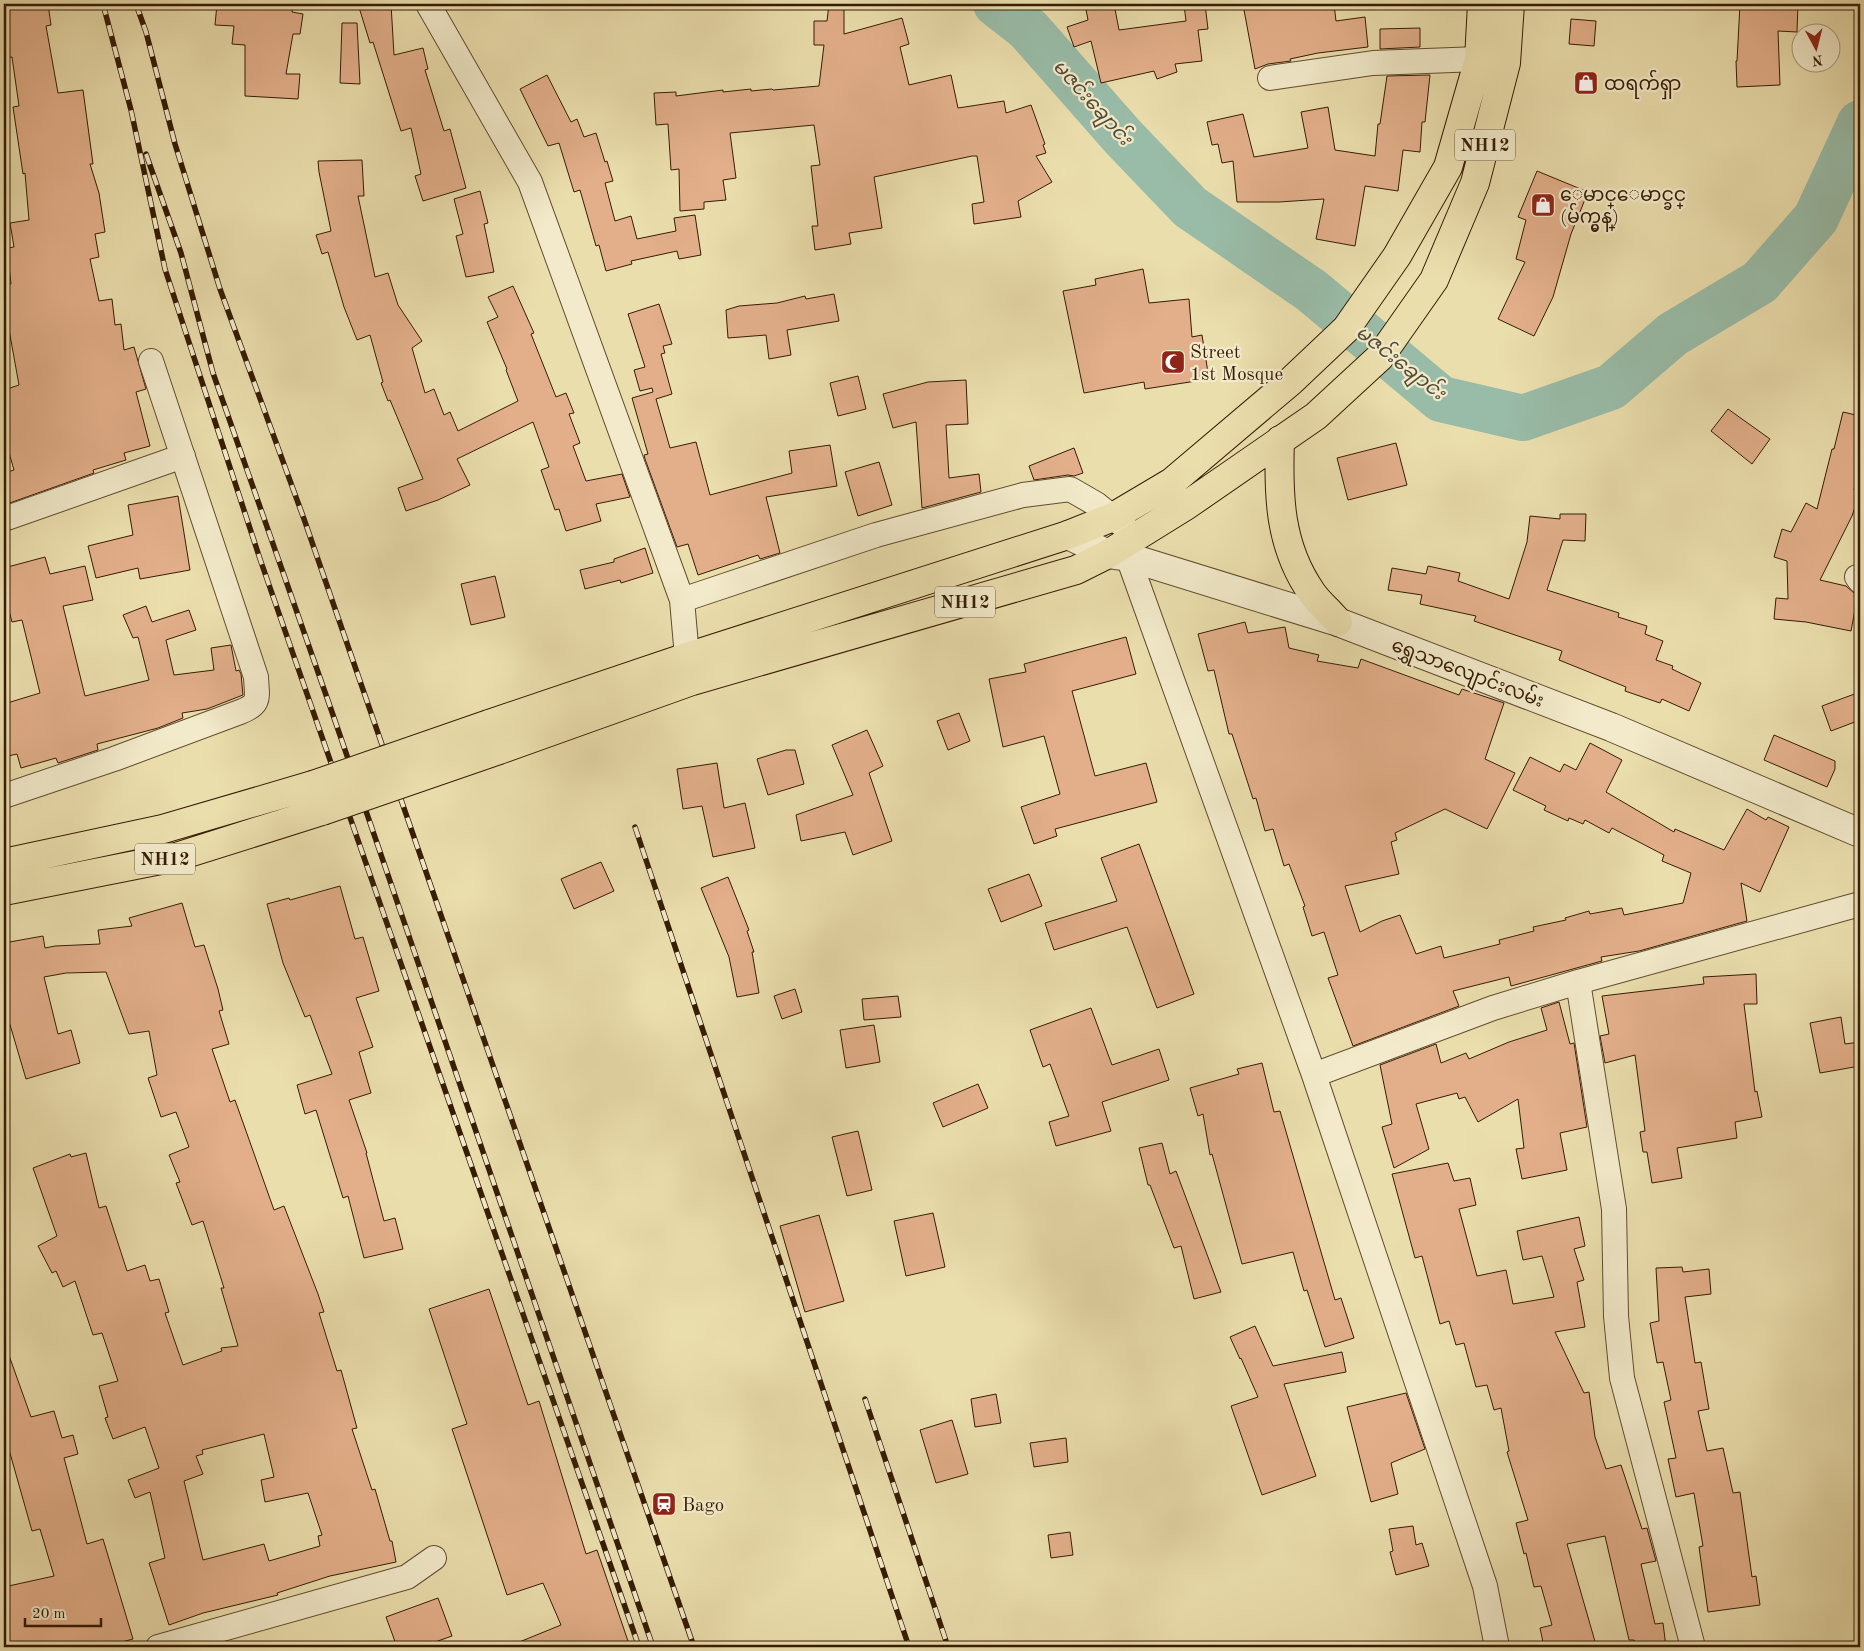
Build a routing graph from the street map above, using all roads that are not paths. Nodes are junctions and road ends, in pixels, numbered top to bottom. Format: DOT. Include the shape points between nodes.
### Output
graph roads {
  1 [pos="428,4"];
  2 [pos="1482,4"];
  3 [pos="1510,4"];
  4 [pos="1479,59"];
  5 [pos="1270,78"];
  6 [pos="151,361"];
  7 [pos="1280,440"];
  8 [pos="183,456"];
  9 [pos="1113,517"];
  10 [pos="4,520"];
  11 [pos="1068,535"];
  12 [pos="1124,549"];
  13 [pos="682,600"];
  14 [pos="1338,622"];
  15 [pos="687,657"];
  16 [pos="4,796"];
  17 [pos="1860,833"];
  18 [pos="4,863"];
  19 [pos="4,891"];
  20 [pos="1860,904"];
  21 [pos="1578,982"];
  22 [pos="1314,1075"];
  23 [pos="434,1558"];
  24 [pos="158,1647"];
  25 [pos="1497,1647"];
  26 [pos="1693,1647"];
  1 -- 13 [label="street" via="530,182"];
  2 -- 4 [label="highway, NH12"];
  3 -- 7 [label="highway, NH12" via="1506,63 1475,183 1434,280 1380,356 1316,416"];
  4 -- 5 [label="street" via="1373,63"];
  4 -- 9 [label="highway, NH12" via="1448,168 1397,256 1346,329 1290,382 1172,482"];
  6 -- 8 [label="street"];
  7 -- 12 [label="highway, NH12"];
  7 -- 14 [label="highway" via="1278,481 1283,525 1295,564 1313,594"];
  8 -- 10 [label="street"];
  8 -- 16 [label="street" via="256,677 257,700 252,707 240,712"];
  9 -- 11 [label="highway, NH12"];
  9 -- 12 [label="street"];
  9 -- 13 [label="street" via="1070,490 1023,495 876,535"];
  11 -- 12 [label="street, ရွှေသာလျောင်းလမ်း"];
  11 -- 15 [label="highway, NH12"];
  12 -- 14 [label="street, ရွှေသာလျောင်းလမ်း"];
  12 -- 19 [label="highway, NH12, bridge" via="1076,570 692,681 322,811 176,857"];
  12 -- 22 [label="street"];
  13 -- 15 [label="street"];
  14 -- 17 [label="street, ရွှေသာလျောင်းလမ်း" via="1611,727"];
  15 -- 18 [label="highway, NH12, bridge" via="313,785 163,828"];
  20 -- 21 [label="street"];
  21 -- 22 [label="street" via="1493,1008"];
  21 -- 26 [label="street" via="1614,1209 1616,1316 1622,1378"];
  22 -- 25 [label="street" via="1485,1586"];
  23 -- 24 [label="street" via="407,1577"];
}
